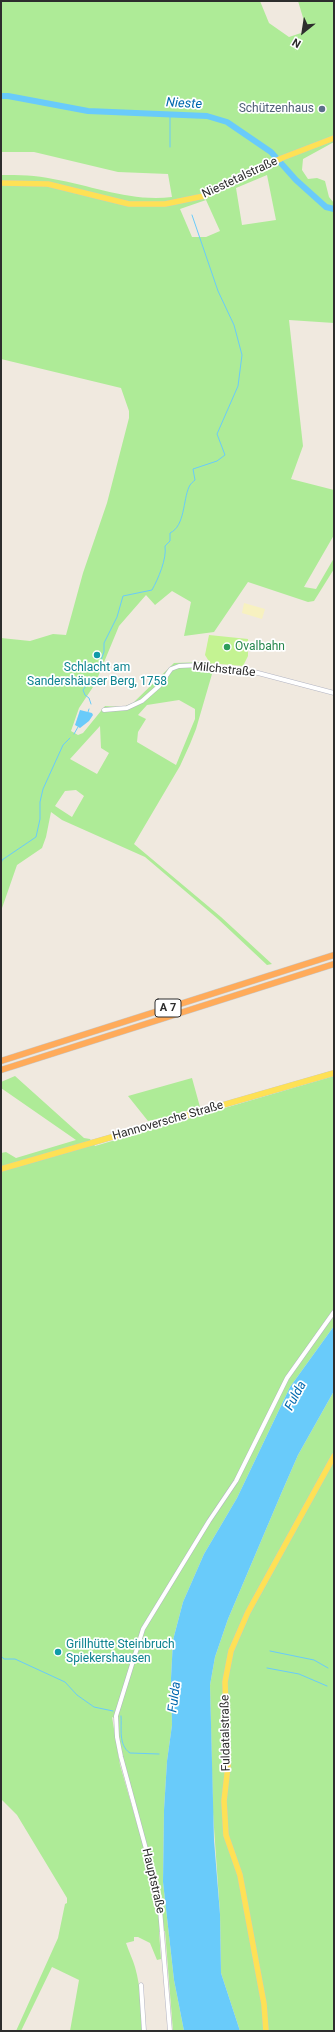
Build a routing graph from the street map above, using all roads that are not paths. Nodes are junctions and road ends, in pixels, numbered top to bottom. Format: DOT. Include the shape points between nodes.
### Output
graph roads {
  1 [pos="334,138"];
  2 [pos="1,183"];
  3 [pos="334,693"];
  4 [pos="104,710"];
  5 [pos="334,955"];
  6 [pos="334,964"];
  7 [pos="1,1061"];
  8 [pos="1,1070"];
  9 [pos="334,1073"];
  10 [pos="1,1169"];
  11 [pos="334,1312"];
  12 [pos="334,1456"];
  13 [pos="142,1985"];
  14 [pos="144,2031"];
  15 [pos="170,2031"];
  16 [pos="266,2031"];
  1 -- 2 [label="main road, Niestetalstraße" via="273,162 204,196 165,204 129,204 48,184"];
  3 -- 4 [label="street, Milchstraße" via="258,673 201,665 179,666 171,669 159,686 142,701 127,708"];
  5 -- 7 [label="highway, A 7"];
  6 -- 8 [label="highway, A 7"];
  9 -- 10 [label="main road, Hannoversche Straße"];
  11 -- 15 [label="street, Hauptstraße" via="287,1378 236,1481 208,1521 143,1628 118,1706 116,1727 121,1757 159,1897"];
  12 -- 16 [label="main road, Fuldatalstraße" via="248,1612 231,1651 225,1682 228,1766 224,1801 226,1835 240,1875 264,2004"];
  13 -- 14 [label="street"];
}
